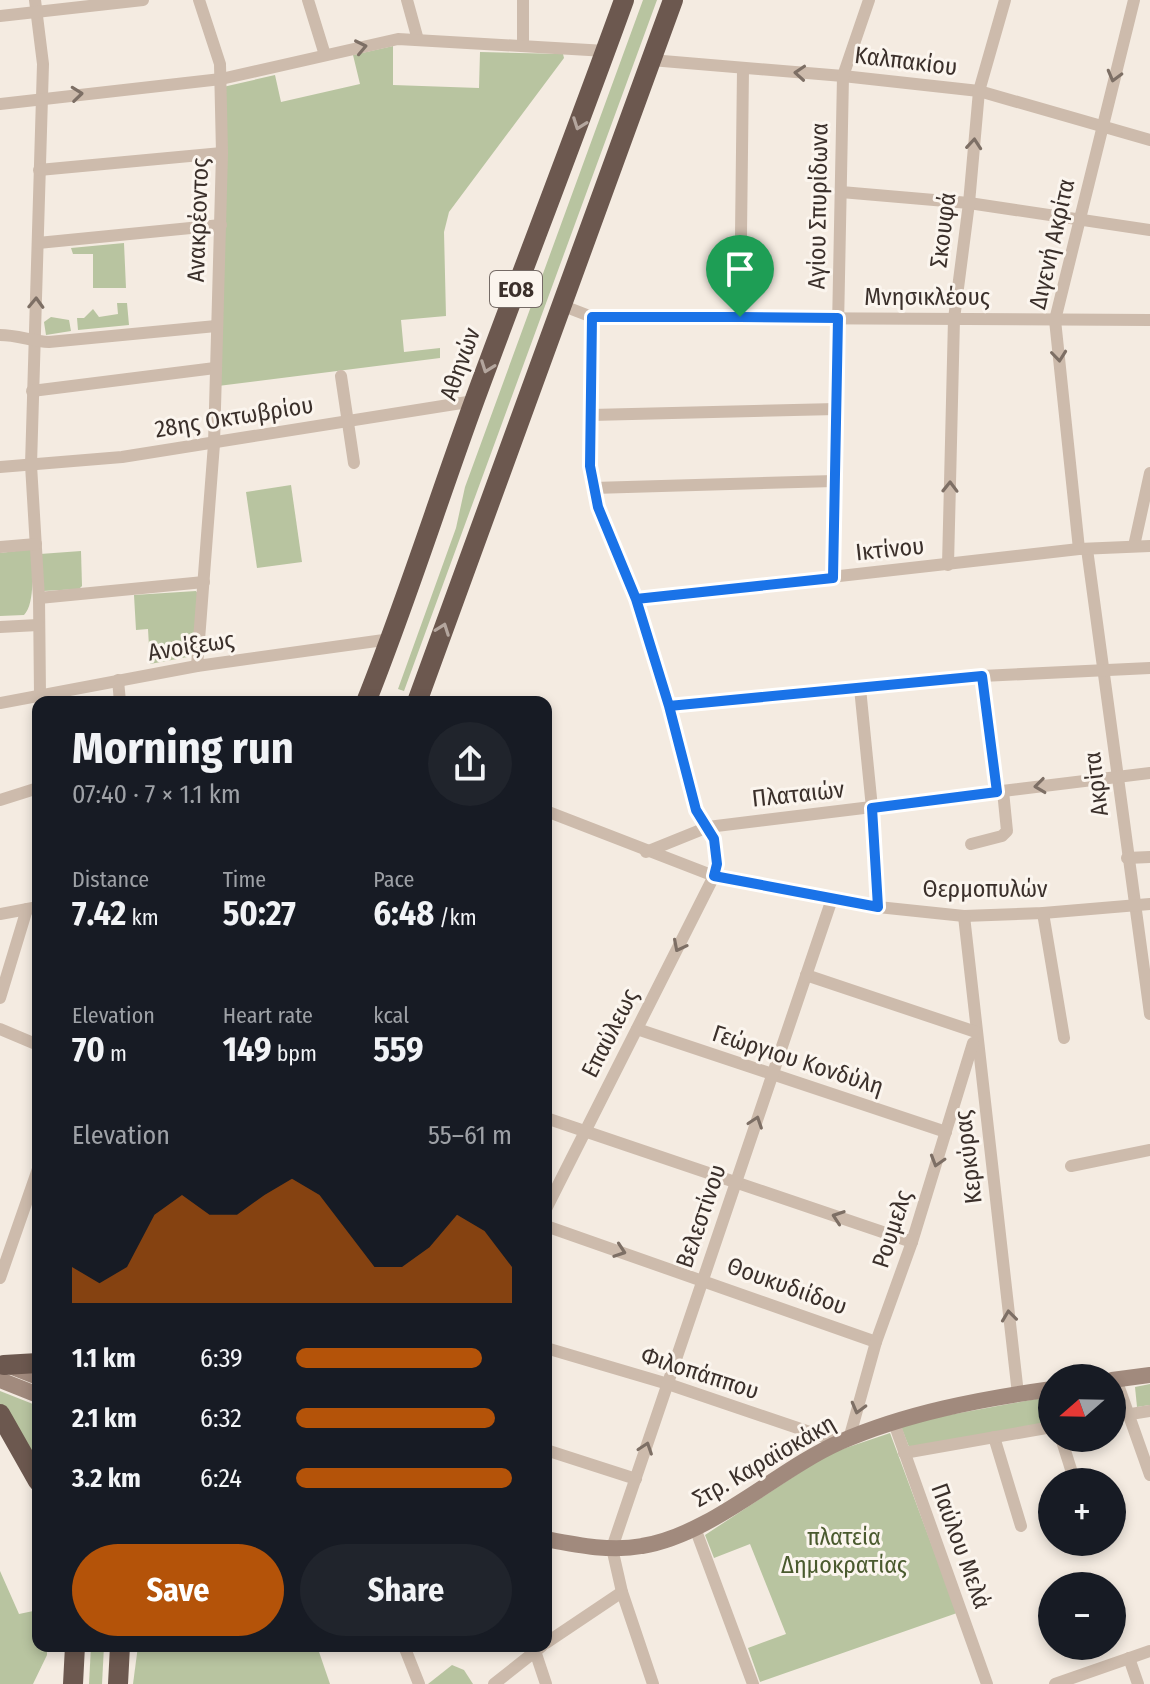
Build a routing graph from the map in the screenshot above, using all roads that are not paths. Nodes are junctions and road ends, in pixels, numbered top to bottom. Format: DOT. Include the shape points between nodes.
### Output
graph roads {
  1 [pos="143,0"];
  2 [pos="199,0"];
  3 [pos="308,0"];
  4 [pos="407,0"];
  5 [pos="523,0"];
  6 [pos="624,0"];
  7 [pos="673,0"];
  8 [pos="869,0"];
  9 [pos="1005,0"];
  10 [pos="1134,0"];
  11 [pos="36,6"];
  12 [pos="0,16"];
  13 [pos="418,40"];
  14 [pos="523,44"];
  15 [pos="606,51"];
  16 [pos="325,55"];
  17 [pos="651,60"];
  18 [pos="743,69"];
  19 [pos="843,76"];
  20 [pos="221,79"];
  21 [pos="979,91"];
  22 [pos="41,98"];
  23 [pos="0,104"];
  24 [pos="1101,126"];
  25 [pos="1150,140"];
  26 [pos="222,153"];
  27 [pos="39,170"];
  28 [pos="841,192"];
  29 [pos="969,203"];
  30 [pos="1079,219"];
  31 [pos="221,225"];
  32 [pos="1150,230"];
  33 [pos="38,243"];
  34 [pos="561,305"];
  35 [pos="592,317"];
  36 [pos="740,317"];
  37 [pos="838,318"];
  38 [pos="954,319"];
  39 [pos="1055,320"];
  40 [pos="1150,320"];
  41 [pos="216,326"];
  42 [pos="0,335"];
  43 [pos="34,341"];
  44 [pos="215,368"];
  45 [pos="341,376"];
  46 [pos="32,391"];
  47 [pos="474,401"];
  48 [pos="836,409"];
  49 [pos="591,415"];
  50 [pos="348,420"];
  51 [pos="214,444"];
  52 [pos="354,463"];
  53 [pos="31,465"];
  54 [pos="0,467"];
  55 [pos="1150,473"];
  56 [pos="834,481"];
  57 [pos="593,488"];
  58 [pos="36,544"];
  59 [pos="1134,546"];
  60 [pos="1150,546"];
  61 [pos="0,547"];
  62 [pos="1083,549"];
  63 [pos="948,565"];
  64 [pos="833,578"];
  65 [pos="204,582"];
  66 [pos="39,598"];
  67 [pos="636,599"];
  68 [pos="38,625"];
  69 [pos="0,627"];
  70 [pos="391,639"];
  71 [pos="197,666"];
  72 [pos="1150,668"];
  73 [pos="1104,669"];
  74 [pos="982,676"];
  75 [pos="118,680"];
  76 [pos="860,688"];
  77 [pos="40,695"];
  78 [pos="35,696"];
  79 [pos="119,696"];
  80 [pos="368,696"];
  81 [pos="419,696"];
  82 [pos="32,697"];
  83 [pos="0,703"];
  84 [pos="669,706"];
  85 [pos="1150,773"];
  86 [pos="1118,777"];
  87 [pos="32,790"];
  88 [pos="1000,791"];
  89 [pos="0,800"];
  90 [pos="872,808"];
  91 [pos="552,813"];
  92 [pos="708,827"];
  93 [pos="971,844"];
  94 [pos="646,852"];
  95 [pos="1150,857"];
  96 [pos="1127,858"];
  97 [pos="714,876"];
  98 [pos="832,899"];
  99 [pos="1150,904"];
  100 [pos="1134,905"];
  101 [pos="878,907"];
  102 [pos="32,908"];
  103 [pos="32,911"];
  104 [pos="1043,913"];
  105 [pos="0,914"];
  106 [pos="964,916"];
  107 [pos="806,975"];
  108 [pos="1148,986"];
  109 [pos="0,998"];
  110 [pos="1150,1014"];
  111 [pos="0,1029"];
  112 [pos="637,1029"];
  113 [pos="976,1032"];
  114 [pos="1064,1038"];
  115 [pos="32,1042"];
  116 [pos="772,1076"];
  117 [pos="552,1120"];
  118 [pos="946,1132"];
  119 [pos="585,1133"];
  120 [pos="1150,1150"];
  121 [pos="1071,1166"];
  122 [pos="736,1182"];
  123 [pos="32,1186"];
  124 [pos="552,1197"];
  125 [pos="552,1228"];
  126 [pos="912,1242"];
  127 [pos="0,1278"];
  128 [pos="703,1279"];
  129 [pos="876,1342"];
  130 [pos="552,1350"];
  131 [pos="32,1364"];
  132 [pos="1,1369"];
  133 [pos="1150,1375"];
  134 [pos="32,1376"];
  135 [pos="1126,1378"];
  136 [pos="668,1384"];
  137 [pos="32,1391"];
  138 [pos="1038,1391"];
  139 [pos="1018,1394"];
  140 [pos="1126,1409"];
  141 [pos="1150,1411"];
  142 [pos="0,1414"];
  143 [pos="1128,1414"];
  144 [pos="894,1423"];
  145 [pos="1038,1429"];
  146 [pos="6,1437"];
  147 [pos="994,1437"];
  148 [pos="844,1440"];
  149 [pos="552,1452"];
  150 [pos="904,1453"];
  151 [pos="32,1473"];
  152 [pos="1150,1475"];
  153 [pos="636,1479"];
  154 [pos="1021,1526"];
  155 [pos="695,1528"];
  156 [pos="552,1540"];
  157 [pos="612,1548"];
  158 [pos="622,1592"];
  159 [pos="552,1640"];
  160 [pos="1150,1651"];
  161 [pos="75,1652"];
  162 [pos="120,1652"];
  163 [pos="406,1652"];
  164 [pos="535,1652"];
  165 [pos="542,1652"];
  166 [pos="1129,1658"];
  167 [pos="73,1684"];
  168 [pos="118,1684"];
  169 [pos="419,1684"];
  170 [pos="494,1684"];
  171 [pos="546,1684"];
  172 [pos="653,1684"];
  173 [pos="753,1684"];
  174 [pos="987,1684"];
  175 [pos="1055,1684"];
  176 [pos="1138,1684"];
  1 -- 11 [label="street"];
  2 -- 20 [label="street, Ανακρέοντος"];
  3 -- 16 [label="street"];
  4 -- 13 [label="street"];
  5 -- 14 [label="street"];
  6 -- 15 [label="highway, Αθηνών / ΕΟ8"];
  7 -- 17 [label="highway, ΕΟ8"];
  8 -- 19 [label="street, Αγίου Σπυρίδωνα"];
  9 -- 21 [label="street, Σκουφά"];
  10 -- 24 [label="street, Διγενή Ακρίτα, one-way"];
  11 -- 12 [label="street"];
  11 -- 22 [label="street"];
  13 -- 14 [label="street"];
  16 -- 13 [label="street, one-way" via="398,39"];
  14 -- 15 [label="street"];
  15 -- 47 [label="highway, Αθηνών / ΕΟ8, one-way"];
  16 -- 20 [label="street"];
  17 -- 18 [label="street, Καλπακίου"];
  17 -- 34 [label="highway, ΕΟ8"];
  19 -- 18 [label="street, Καλπακίου, one-way"];
  18 -- 36 [label="street"];
  19 -- 21 [label="street, Καλπακίου"];
  19 -- 28 [label="street, Αγίου Σπυρίδωνα"];
  22 -- 20 [label="street, one-way"];
  20 -- 26 [label="street, Ανακρέοντος"];
  21 -- 24 [label="street, Καλπακίου"];
  29 -- 21 [label="street, Σκουφά, one-way"];
  22 -- 23 [label="street"];
  22 -- 27 [label="street"];
  24 -- 25 [label="street, Καλπακίου"];
  24 -- 30 [label="street, Διγενή Ακρίτα"];
  26 -- 27 [label="street"];
  26 -- 31 [label="street, Ανακρέοντος"];
  27 -- 33 [label="street"];
  28 -- 29 [label="street"];
  28 -- 37 [label="street, Αγίου Σπυρίδωνα"];
  29 -- 30 [label="street"];
  29 -- 38 [label="street, Σκουφά"];
  30 -- 32 [label="street"];
  30 -- 39 [label="street, Διγενή Ακρίτα"];
  31 -- 33 [label="street"];
  31 -- 41 [label="street, Ανακρέοντος"];
  43 -- 33 [label="street, one-way"];
  34 -- 35 [label="street, Μνησικλέους"];
  81 -- 34 [label="highway, ΕΟ8, one-way"];
  35 -- 36 [label="street, Μνησικλέους"];
  35 -- 49 [label="street"];
  36 -- 37 [label="street, Μνησικλέους"];
  37 -- 38 [label="street, Μνησικλέους"];
  37 -- 48 [label="street, Αγίου Σπυρίδωνα"];
  38 -- 39 [label="street, Μνησικλέους"];
  63 -- 38 [label="street, Σκουφά, one-way"];
  39 -- 40 [label="street, Μνησικλέους"];
  39 -- 62 [label="street, Διγενή Ακρίτα, one-way"];
  41 -- 43 [label="street"];
  41 -- 44 [label="street, Ανακρέοντος"];
  42 -- 43 [label="street"];
  43 -- 46 [label="street"];
  44 -- 46 [label="street"];
  44 -- 51 [label="street, Ανακρέοντος"];
  45 -- 50 [label="street"];
  46 -- 53 [label="street"];
  47 -- 50 [label="street, 28ης Οκτωβρίου"];
  47 -- 70 [label="highway, Αθηνών / ΕΟ8"];
  48 -- 49 [label="street"];
  48 -- 56 [label="street, Αγίου Σπυρίδωνα"];
  49 -- 57 [label="street"];
  50 -- 51 [label="street, 28ης Οκτωβρίου"];
  50 -- 52 [label="street"];
  51 -- 53 [label="street, 28ης Οκτωβρίου"];
  51 -- 65 [label="street, Ανακρέοντος"];
  53 -- 54 [label="street, 28ης Οκτωβρίου"];
  53 -- 58 [label="street"];
  55 -- 59 [label="street"];
  56 -- 57 [label="street"];
  56 -- 64 [label="street, Αγίου Σπυρίδωνα"];
  57 -- 67 [label="street"];
  58 -- 61 [label="street"];
  58 -- 66 [label="street"];
  59 -- 60 [label="street, Ικτίνου"];
  59 -- 62 [label="street, Ικτίνου"];
  62 -- 63 [label="street, Ικτίνου"];
  62 -- 73 [label="street, Ακρίτα"];
  63 -- 64 [label="street, Ικτίνου"];
  64 -- 67 [label="street, Ικτίνου"];
  65 -- 66 [label="street"];
  65 -- 71 [label="street, Ανακρέοντος"];
  66 -- 68 [label="street"];
  67 -- 84 [label="street"];
  68 -- 69 [label="street"];
  68 -- 77 [label="street"];
  70 -- 71 [label="street, Ανοίξεως"];
  70 -- 80 [label="highway, Αθηνών / ΕΟ8"];
  71 -- 75 [label="street, Ανοίξεως"];
  72 -- 73 [label="street"];
  73 -- 74 [label="street"];
  73 -- 86 [label="street, Ακρίτα"];
  74 -- 76 [label="street"];
  74 -- 88 [label="street"];
  75 -- 77 [label="street, Ανοίξεως"];
  75 -- 79 [label="street"];
  76 -- 84 [label="street"];
  76 -- 90 [label="street"];
  77 -- 78 [label="street, Ανοίξεως"];
  82 -- 83 [label="street, Ανοίξεως"];
  84 -- 92 [label="street" via="696,810"];
  85 -- 86 [label="street, Πλαταιών"];
  86 -- 88 [label="street, Πλαταιών, one-way"];
  86 -- 96 [label="street, Ακρίτα"];
  87 -- 89 [label="street"];
  88 -- 90 [label="street, Πλαταιών"];
  88 -- 93 [label="street" via="1007,831"];
  90 -- 92 [label="street, Πλαταιών"];
  90 -- 101 [label="street"];
  91 -- 94 [label="street, Θερμοπυλών"];
  92 -- 94 [label="street, Πλαταιών"];
  92 -- 97 [label="street" via="716,852"];
  94 -- 97 [label="street, Θερμοπυλών"];
  95 -- 96 [label="street"];
  96 -- 100 [label="street, Ακρίτα"];
  97 -- 98 [label="street, Θερμοπυλών"];
  97 -- 112 [label="street, Επαύλεως, one-way"];
  98 -- 101 [label="street, Θερμοπυλών"];
  98 -- 107 [label="street, Βελεστίνου"];
  99 -- 100 [label="street, Θερμοπυλών"];
  100 -- 104 [label="street, Θερμοπυλών"];
  100 -- 108 [label="street, Ακρίτα"];
  101 -- 106 [label="street, Θερμοπυλών"];
  102 -- 105 [label="street"];
  103 -- 109 [label="street"];
  104 -- 106 [label="street, Θερμοπυλών"];
  104 -- 114 [label="street"];
  106 -- 113 [label="street, Κερκύρας"];
  107 -- 113 [label="street"];
  107 -- 116 [label="street, Βελεστίνου"];
  108 -- 110 [label="street, Ακρίτα"];
  111 -- 115 [label="street"];
  112 -- 116 [label="street, Γεώργιου Κονδύλη"];
  112 -- 119 [label="street, Επαύλεως"];
  113 -- 118 [label="street, Ρουμελς"];
  139 -- 113 [label="street, Κερκύρας, one-way"];
  116 -- 118 [label="street, Γεώργιου Κονδύλη"];
  122 -- 116 [label="street, Βελεστίνου, one-way"];
  117 -- 119 [label="street"];
  118 -- 126 [label="street, Ρουμελς, one-way"];
  119 -- 122 [label="street"];
  119 -- 124 [label="street, Επαύλεως"];
  120 -- 121 [label="street"];
  126 -- 122 [label="street, one-way"];
  122 -- 128 [label="street, Βελεστίνου"];
  123 -- 127 [label="street"];
  125 -- 128 [label="street, Θουκυδιίδου, one-way"];
  126 -- 129 [label="street, Ρουμελς"];
  128 -- 129 [label="street, Θουκυδιίδου"];
  128 -- 136 [label="street, Βελεστίνου"];
  129 -- 148 [label="street, Ρουμελς, one-way"];
  130 -- 136 [label="street, Φιλοπάππου"];
  131 -- 132 [label="highway"];
  132 -- 134 [label="main road"];
  132 -- 137 [label="main road"];
  133 -- 135 [label="main road"];
  136 -- 148 [label="street, Φιλοπάππου"];
  153 -- 136 [label="street, Βελεστίνου, one-way"];
  138 -- 139 [label="main road, Στρ. Καραϊσκάκη"];
  139 -- 144 [label="main road, Στρ. Καραϊσκάκη"];
  140 -- 143 [label="street"];
  141 -- 143 [label="street"];
  142 -- 146 [label="highway"];
  143 -- 152 [label="street"];
  144 -- 148 [label="main road, Στρ. Καραϊσκάκη"];
  144 -- 150 [label="street, Παύλου Μελά"];
  145 -- 147 [label="street"];
  146 -- 151 [label="highway"];
  147 -- 150 [label="street"];
  147 -- 154 [label="street"];
  148 -- 155 [label="main road, Στρ. Καραϊσκάκη"];
  149 -- 153 [label="street"];
  150 -- 174 [label="street, Παύλου Μελά"];
  153 -- 157 [label="street, Βελεστίνου"];
  155 -- 157 [label="main road, Στρ. Καραϊσκάκη" via="653,1544"];
  155 -- 173 [label="street"];
  156 -- 157 [label="main road, Στρ. Καραϊσκάκη"];
  157 -- 158 [label="street"];
  158 -- 159 [label="street"];
  158 -- 172 [label="street"];
  160 -- 166 [label="street"];
  161 -- 167 [label="highway"];
  162 -- 168 [label="highway"];
  163 -- 169 [label="street"];
  164 -- 170 [label="street"];
  165 -- 171 [label="street"];
  166 -- 175 [label="street"];
  166 -- 176 [label="street"];
}
